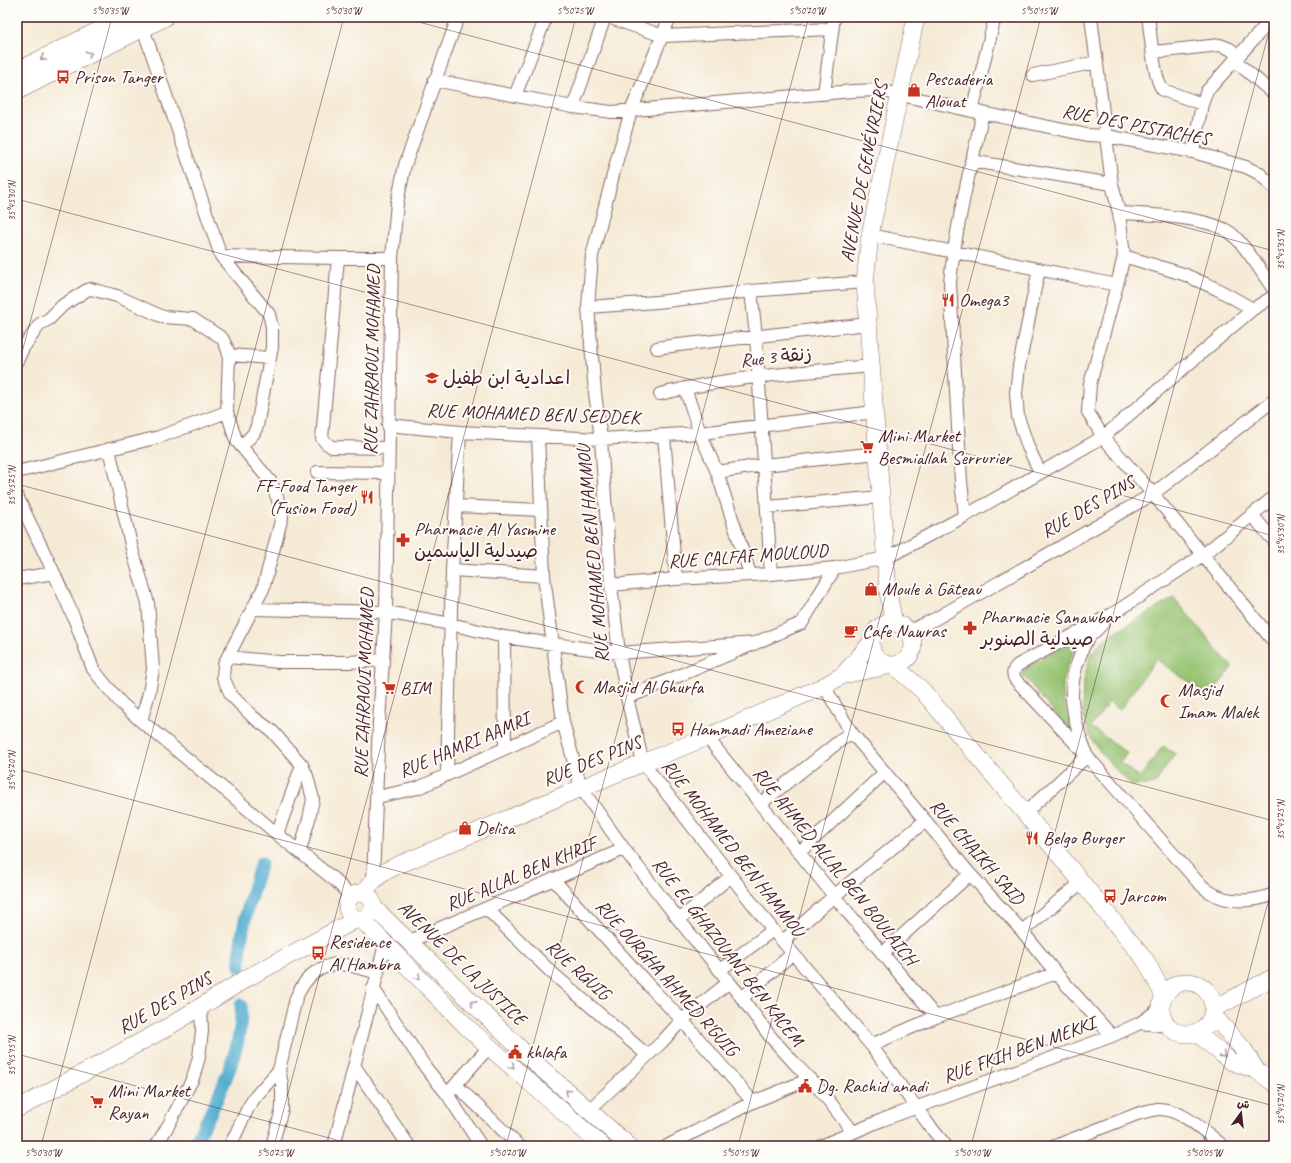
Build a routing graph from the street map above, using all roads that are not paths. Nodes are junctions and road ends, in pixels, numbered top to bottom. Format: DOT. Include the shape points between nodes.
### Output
graph roads {
  1 [pos="164,17"];
  2 [pos="458,17"];
  3 [pos="546,17"];
  4 [pos="607,17"];
  5 [pos="670,17"];
  6 [pos="916,17"];
  7 [pos="995,17"];
  8 [pos="1091,17"];
  9 [pos="1148,17"];
  10 [pos="1269,21"];
  11 [pos="135,22"];
  12 [pos="833,23"];
  13 [pos="663,36"];
  14 [pos="1154,52"];
  15 [pos="1237,59"];
  16 [pos="1097,62"];
  17 [pos="17,72"];
  18 [pos="1033,75"];
  19 [pos="434,80"];
  20 [pos="17,90"];
  21 [pos="824,94"];
  22 [pos="1274,94"];
  23 [pos="900,95"];
  24 [pos="515,96"];
  25 [pos="1202,104"];
  26 [pos="573,107"];
  27 [pos="631,111"];
  28 [pos="977,112"];
  29 [pos="1106,136"];
  30 [pos="1193,152"];
  31 [pos="971,161"];
  32 [pos="1112,184"];
  33 [pos="1274,188"];
  34 [pos="1120,213"];
  35 [pos="870,235"];
  36 [pos="953,251"];
  37 [pos="221,256"];
  38 [pos="1124,256"];
  39 [pos="338,258"];
  40 [pos="392,258"];
  41 [pos="1039,269"];
  42 [pos="865,282"];
  43 [pos="1117,285"];
  44 [pos="1274,290"];
  45 [pos="751,291"];
  46 [pos="1274,296"];
  47 [pos="588,307"];
  48 [pos="1253,310"];
  49 [pos="868,324"];
  50 [pos="756,336"];
  51 [pos="657,348"];
  52 [pos="229,355"];
  53 [pos="270,358"];
  54 [pos="17,361"];
  55 [pos="872,366"];
  56 [pos="758,376"];
  57 [pos="685,388"];
  58 [pos="660,394"];
  59 [pos="1274,400"];
  60 [pos="227,412"];
  61 [pos="874,412"];
  62 [pos="388,425"];
  63 [pos="761,426"];
  64 [pos="460,432"];
  65 [pos="700,434"];
  66 [pos="538,436"];
  67 [pos="664,436"];
  68 [pos="1103,437"];
  69 [pos="601,439"];
  70 [pos="242,446"];
  71 [pos="388,448"];
  72 [pos="109,449"];
  73 [pos="878,453"];
  74 [pos="764,465"];
  75 [pos="17,472"];
  76 [pos="317,472"];
  77 [pos="717,472"];
  78 [pos="1040,472"];
  79 [pos="387,474"];
  80 [pos="1153,494"];
  81 [pos="17,496"];
  82 [pos="881,497"];
  83 [pos="1274,497"];
  84 [pos="456,506"];
  85 [pos="767,507"];
  86 [pos="540,510"];
  87 [pos="1252,515"];
  88 [pos="965,516"];
  89 [pos="1274,541"];
  90 [pos="1203,555"];
  91 [pos="886,558"];
  92 [pos="835,568"];
  93 [pos="452,570"];
  94 [pos="54,573"];
  95 [pos="750,574"];
  96 [pos="771,574"];
  97 [pos="544,576"];
  98 [pos="17,579"];
  99 [pos="676,579"];
  100 [pos="612,585"];
  101 [pos="252,610"];
  102 [pos="386,612"];
  103 [pos="1114,613"];
  104 [pos="894,623"];
  105 [pos="451,624"];
  106 [pos="909,631"];
  107 [pos="504,637"];
  108 [pos="1274,642"];
  109 [pos="552,643"];
  110 [pos="756,643"];
  111 [pos="870,644"];
  112 [pos="620,653"];
  113 [pos="228,657"];
  114 [pos="909,657"];
  115 [pos="383,660"];
  116 [pos="891,666"];
  117 [pos="843,675"];
  118 [pos="824,686"];
  119 [pos="922,690"];
  120 [pos="627,698"];
  121 [pos="141,721"];
  122 [pos="563,722"];
  123 [pos="851,732"];
  124 [pos="707,737"];
  125 [pos="505,748"];
  126 [pos="1088,756"];
  127 [pos="643,763"];
  128 [pos="302,765"];
  129 [pos="885,772"];
  130 [pos="447,775"];
  131 [pos="581,788"];
  132 [pos="377,798"];
  133 [pos="760,804"];
  134 [pos="1025,813"];
  135 [pos="925,821"];
  136 [pos="277,834"];
  137 [pos="624,849"];
  138 [pos="300,851"];
  139 [pos="800,852"];
  140 [pos="970,874"];
  141 [pos="731,876"];
  142 [pos="553,879"];
  143 [pos="1082,882"];
  144 [pos="1274,894"];
  145 [pos="834,896"];
  146 [pos="361,904"];
  147 [pos="487,909"];
  148 [pos="679,920"];
  149 [pos="773,930"];
  150 [pos="1022,931"];
  151 [pos="410,941"];
  152 [pos="782,942"];
  153 [pos="385,944"];
  154 [pos="792,954"];
  155 [pos="882,954"];
  156 [pos="1146,961"];
  157 [pos="720,970"];
  158 [pos="377,972"];
  159 [pos="1056,973"];
  160 [pos="1274,977"];
  161 [pos="729,982"];
  162 [pos="1184,982"];
  163 [pos="373,988"];
  164 [pos="1252,988"];
  165 [pos="1207,991"];
  166 [pos="742,998"];
  167 [pos="1163,1002"];
  168 [pos="201,1007"];
  169 [pos="1213,1012"];
  170 [pos="936,1017"];
  171 [pos="682,1020"];
  172 [pos="1140,1023"];
  173 [pos="1169,1026"];
  174 [pos="1196,1032"];
  175 [pos="1112,1036"];
  176 [pos="871,1045"];
  177 [pos="489,1047"];
  178 [pos="647,1056"];
  179 [pos="355,1067"];
  180 [pos="279,1070"];
  181 [pos="1256,1070"];
  182 [pos="810,1079"];
  183 [pos="1274,1083"];
  184 [pos="452,1090"];
  185 [pos="753,1102"];
  186 [pos="917,1107"];
  187 [pos="17,1109"];
  188 [pos="589,1110"];
  189 [pos="853,1132"];
  190 [pos="156,1146"];
  191 [pos="230,1146"];
  192 [pos="272,1146"];
  193 [pos="334,1146"];
  194 [pos="409,1146"];
  195 [pos="480,1146"];
  196 [pos="520,1146"];
  197 [pos="602,1146"];
  198 [pos="629,1146"];
  199 [pos="667,1146"];
  200 [pos="821,1146"];
  201 [pos="946,1146"];
  202 [pos="1055,1146"];
  203 [pos="1223,1146"];
  1 -- 11 [label="main road"];
  2 -- 19 [label="street, RUE ZAHRAOUI MOHAMED"];
  3 -- 24 [label="street"];
  4 -- 13 [label="street"];
  4 -- 26 [label="street"];
  5 -- 13 [label="street, RUE MOHAMED BEN HAMMOU"];
  6 -- 23 [label="street, AVENUE DE GENÉVRIERS"];
  7 -- 28 [label="street"];
  8 -- 16 [label="street"];
  9 -- 14 [label="street"];
  10 -- 15 [label="street"];
  11 -- 17 [label="main road, one-way"];
  20 -- 11 [label="main road, one-way" via="60,68"];
  11 -- 37 [label="street"];
  12 -- 13 [label="street"];
  12 -- 21 [label="street"];
  13 -- 27 [label="street, RUE MOHAMED BEN HAMMOU"];
  14 -- 15 [label="street" via="1220,45 1230,49"];
  14 -- 25 [label="street" via="1158,80 1164,90"];
  15 -- 22 [label="street"];
  15 -- 25 [label="street" via="1207,91"];
  16 -- 18 [label="street"];
  16 -- 29 [label="street"];
  19 -- 24 [label="street, RUE DES PISTACHES"];
  19 -- 40 [label="street, RUE ZAHRAOUI MOHAMED" via="405,165 397,203"];
  21 -- 23 [label="street, RUE DES PISTACHES" via="879,90"];
  21 -- 27 [label="street, RUE DES PISTACHES"];
  23 -- 28 [label="street, RUE DES PISTACHES"];
  23 -- 35 [label="street, AVENUE DE GENÉVRIERS"];
  24 -- 26 [label="street, RUE DES PISTACHES"];
  25 -- 30 [label="street"];
  26 -- 27 [label="street, RUE DES PISTACHES" via="612,112"];
  27 -- 47 [label="street, RUE MOHAMED BEN HAMMOU" via="592,256"];
  28 -- 29 [label="street, RUE DES PISTACHES" via="1087,135"];
  28 -- 31 [label="street"];
  29 -- 30 [label="street, RUE DES PISTACHES"];
  29 -- 32 [label="street"];
  30 -- 33 [label="street, RUE DES PISTACHES" via="1246,167 1260,174"];
  31 -- 32 [label="street"];
  31 -- 36 [label="street"];
  32 -- 34 [label="street"];
  34 -- 38 [label="street"];
  34 -- 44 [label="street" via="1158,215 1214,225 1223,229 1242,245"];
  35 -- 36 [label="street"];
  35 -- 42 [label="street, AVENUE DE GENÉVRIERS"];
  36 -- 41 [label="street"];
  36 -- 88 [label="street" via="950,282"];
  37 -- 39 [label="street"];
  37 -- 53 [label="street" via="269,314 272,327"];
  38 -- 43 [label="street"];
  38 -- 48 [label="street" via="1183,274 1217,289"];
  39 -- 40 [label="street"];
  39 -- 71 [label="street" via="322,438 332,448"];
  40 -- 62 [label="street, RUE ZAHRAOUI MOHAMED"];
  41 -- 43 [label="street"];
  41 -- 78 [label="street" via="1016,393 1018,417"];
  42 -- 45 [label="street"];
  42 -- 49 [label="street, AVENUE DE GENÉVRIERS"];
  43 -- 68 [label="street" via="1088,398 1088,412"];
  45 -- 47 [label="street"];
  45 -- 50 [label="street"];
  46 -- 48 [label="street, RUE CALFAF MOULOUD"];
  47 -- 69 [label="street, RUE MOHAMED BEN HAMMOU"];
  48 -- 68 [label="street, RUE CALFAF MOULOUD"];
  49 -- 50 [label="street"];
  49 -- 55 [label="street, AVENUE DE GENÉVRIERS"];
  50 -- 51 [label="street"];
  50 -- 56 [label="street"];
  52 -- 53 [label="street"];
  52 -- 54 [label="street" via="222,338 193,320 164,317 117,296 91,289 62,305 49,319 40,324"];
  52 -- 60 [label="street"];
  53 -- 70 [label="street" via="257,426"];
  55 -- 56 [label="street, Rue 3 زنقة"];
  55 -- 61 [label="street, AVENUE DE GENÉVRIERS"];
  56 -- 57 [label="street, Rue 3 زنقة"];
  56 -- 63 [label="street"];
  57 -- 58 [label="street, Rue 3 زنقة"];
  57 -- 65 [label="street"];
  59 -- 80 [label="street, RUE DES PINS"];
  60 -- 70 [label="street" via="236,440"];
  60 -- 72 [label="street" via="160,437"];
  61 -- 63 [label="street, RUE MOHAMED BEN SEDDEK"];
  61 -- 73 [label="street, AVENUE DE GENÉVRIERS"];
  62 -- 64 [label="street, RUE MOHAMED BEN SEDDEK"];
  62 -- 71 [label="street, RUE ZAHRAOUI MOHAMED"];
  63 -- 65 [label="street, RUE MOHAMED BEN SEDDEK"];
  63 -- 74 [label="street"];
  64 -- 66 [label="street, RUE MOHAMED BEN SEDDEK"];
  64 -- 84 [label="street"];
  65 -- 67 [label="street, RUE MOHAMED BEN SEDDEK"];
  65 -- 77 [label="street"];
  66 -- 69 [label="street, RUE MOHAMED BEN SEDDEK"];
  66 -- 86 [label="street, RUE EL GHAZOUANI BEN KACEM"];
  67 -- 69 [label="street, RUE MOHAMED BEN SEDDEK"];
  67 -- 99 [label="street"];
  68 -- 78 [label="street, RUE CALFAF MOULOUD"];
  68 -- 80 [label="street"];
  69 -- 100 [label="street, RUE MOHAMED BEN HAMMOU"];
  70 -- 101 [label="street" via="271,482 282,517 263,589"];
  71 -- 79 [label="street, RUE ZAHRAOUI MOHAMED"];
  72 -- 75 [label="street"];
  72 -- 121 [label="street" via="132,549 148,603 153,669"];
  73 -- 74 [label="street"];
  73 -- 82 [label="street, AVENUE DE GENÉVRIERS"];
  74 -- 77 [label="street"];
  74 -- 85 [label="street"];
  76 -- 79 [label="street"];
  77 -- 95 [label="street"];
  78 -- 88 [label="street, RUE CALFAF MOULOUD"];
  79 -- 102 [label="street, RUE ZAHRAOUI MOHAMED"];
  80 -- 90 [label="street"];
  80 -- 106 [label="street, RUE DES PINS" via="935,619"];
  81 -- 94 [label="street"];
  82 -- 85 [label="street"];
  82 -- 91 [label="street, AVENUE DE GENÉVRIERS"];
  83 -- 87 [label="street"];
  84 -- 86 [label="street"];
  84 -- 93 [label="street"];
  85 -- 96 [label="street"];
  86 -- 97 [label="street, RUE EL GHAZOUANI BEN KACEM"];
  87 -- 89 [label="street"];
  87 -- 90 [label="street"];
  88 -- 91 [label="street, RUE CALFAF MOULOUD"];
  90 -- 103 [label="street"];
  90 -- 108 [label="street"];
  91 -- 92 [label="street, RUE CALFAF MOULOUD"];
  91 -- 104 [label="street, AVENUE DE GENÉVRIERS" via="888,592"];
  92 -- 96 [label="street, RUE CALFAF MOULOUD"];
  92 -- 110 [label="street" via="802,623"];
  93 -- 97 [label="street"];
  93 -- 105 [label="street"];
  94 -- 98 [label="street"];
  94 -- 121 [label="street" via="93,669 121,703"];
  95 -- 96 [label="street, RUE CALFAF MOULOUD"];
  95 -- 99 [label="street, RUE CALFAF MOULOUD"];
  97 -- 109 [label="street, RUE EL GHAZOUANI BEN KACEM"];
  99 -- 100 [label="street, RUE CALFAF MOULOUD"];
  100 -- 112 [label="street, RUE MOHAMED BEN HAMMOU"];
  101 -- 102 [label="street"];
  101 -- 113 [label="street"];
  102 -- 105 [label="street"];
  102 -- 115 [label="street, RUE ZAHRAOUI MOHAMED"];
  103 -- 126 [label="street" via="1089,637 1073,680 1071,697 1074,716 1078,734"];
  103 -- 126 [label="street" via="1018,665 1013,672 1015,679"];
  104 -- 106 [label="street"];
  104 -- 111 [label="street" via="881,626 875,631"];
  105 -- 107 [label="street"];
  105 -- 130 [label="street"];
  106 -- 114 [label="street" via="913,647"];
  107 -- 109 [label="street"];
  107 -- 125 [label="street"];
  109 -- 112 [label="street"];
  109 -- 122 [label="street, RUE EL GHAZOUANI BEN KACEM"];
  110 -- 112 [label="street"];
  110 -- 120 [label="street"];
  111 -- 116 [label="street" via="877,660"];
  111 -- 117 [label="street, RUE DES PINS"];
  112 -- 120 [label="street, RUE MOHAMED BEN HAMMOU"];
  113 -- 115 [label="street" via="279,662"];
  113 -- 128 [label="street" via="224,664 223,677 231,695 253,717 272,731"];
  114 -- 116 [label="street" via="905,662"];
  114 -- 119 [label="street"];
  115 -- 132 [label="street, RUE ZAHRAOUI MOHAMED"];
  116 -- 117 [label="street, RUE DES PINS"];
  116 -- 119 [label="street"];
  117 -- 118 [label="street, RUE DES PINS"];
  118 -- 123 [label="street, RUE CHAIKH SAID"];
  118 -- 124 [label="street, RUE DES PINS"];
  119 -- 134 [label="street"];
  120 -- 127 [label="street, RUE MOHAMED BEN HAMMOU"];
  121 -- 136 [label="street"];
  122 -- 125 [label="street, RUE HAMRI AAMRI"];
  122 -- 131 [label="street, RUE EL GHAZOUANI BEN KACEM"];
  123 -- 129 [label="street, RUE CHAIKH SAID"];
  123 -- 133 [label="street"];
  124 -- 127 [label="street, RUE DES PINS"];
  124 -- 133 [label="street, RUE AHMED ALLAL BEN BOULAICH"];
  125 -- 130 [label="street, RUE HAMRI AAMRI"];
  126 -- 134 [label="street"];
  126 -- 144 [label="street" via="1197,881 1206,888 1222,898 1235,900 1250,900"];
  127 -- 131 [label="street, RUE DES PINS"];
  127 -- 141 [label="street, RUE MOHAMED BEN HAMMOU"];
  128 -- 136 [label="street"];
  128 -- 138 [label="street" via="313,799"];
  129 -- 135 [label="street, RUE CHAIKH SAID"];
  129 -- 139 [label="street"];
  130 -- 132 [label="street, RUE HAMRI AAMRI" via="418,788"];
  131 -- 137 [label="street, RUE EL GHAZOUANI BEN KACEM"];
  131 -- 146 [label="street, RUE DES PINS" via="385,871"];
  132 -- 146 [label="street, RUE ZAHRAOUI MOHAMED" via="373,857"];
  133 -- 139 [label="street, RUE AHMED ALLAL BEN BOULAICH"];
  134 -- 143 [label="street"];
  135 -- 140 [label="street, RUE CHAIKH SAID"];
  135 -- 145 [label="street"];
  136 -- 138 [label="street"];
  137 -- 142 [label="street, RUE ALLAL BEN KHRIF"];
  137 -- 148 [label="street, RUE EL GHAZOUANI BEN KACEM"];
  138 -- 146 [label="street"];
  139 -- 145 [label="street, RUE AHMED ALLAL BEN BOULAICH"];
  140 -- 150 [label="street, RUE CHAIKH SAID"];
  140 -- 155 [label="street"];
  141 -- 148 [label="street"];
  141 -- 149 [label="street, RUE MOHAMED BEN HAMMOU"];
  142 -- 147 [label="street, RUE ALLAL BEN KHRIF"];
  142 -- 171 [label="street, RUE OURGHA AHMED R'GUIG"];
  143 -- 150 [label="street"];
  143 -- 156 [label="street"];
  145 -- 152 [label="street"];
  145 -- 155 [label="street, RUE AHMED ALLAL BEN BOULAICH"];
  146 -- 151 [label="street, AVENUE DE LA JUSTICE"];
  146 -- 153 [label="street, AVENUE DE LA JUSTICE"];
  146 -- 168 [label="street, RUE DES PINS" via="334,932 247,978"];
  147 -- 151 [label="street, RUE ALLAL BEN KHRIF"];
  147 -- 178 [label="street, RUE RGUIG" via="551,972"];
  148 -- 157 [label="street, RUE EL GHAZOUANI BEN KACEM"];
  149 -- 152 [label="street, RUE MOHAMED BEN HAMMOU"];
  149 -- 157 [label="street"];
  150 -- 159 [label="street, RUE CHAIKH SAID"];
  188 -- 151 [label="street, AVENUE DE LA JUSTICE, one-way" via="533,1061"];
  152 -- 154 [label="street, RUE MOHAMED BEN HAMMOU"];
  153 -- 158 [label="street"];
  153 -- 177 [label="street, AVENUE DE LA JUSTICE, one-way"];
  154 -- 166 [label="street"];
  154 -- 176 [label="street, RUE MOHAMED BEN HAMMOU"];
  155 -- 170 [label="street, RUE AHMED ALLAL BEN BOULAICH"];
  156 -- 162 [label="street"];
  156 -- 167 [label="street"];
  157 -- 161 [label="street, RUE EL GHAZOUANI BEN KACEM"];
  158 -- 163 [label="street"];
  158 -- 180 [label="street" via="337,964 317,970 309,976 296,998"];
  159 -- 170 [label="street"];
  159 -- 175 [label="street, RUE CHAIKH SAID"];
  160 -- 164 [label="street"];
  161 -- 166 [label="street, RUE EL GHAZOUANI BEN KACEM"];
  161 -- 171 [label="street"];
  162 -- 165 [label="street" via="1198,984"];
  162 -- 167 [label="street" via="1169,990"];
  163 -- 179 [label="street"];
  163 -- 184 [label="street" via="426,1068"];
  164 -- 165 [label="street"];
  164 -- 169 [label="street"];
  165 -- 169 [label="street"];
  166 -- 182 [label="street, RUE EL GHAZOUANI BEN KACEM" via="769,1035"];
  167 -- 172 [label="street, RUE FKIH BEN MEKKI"];
  167 -- 173 [label="street" via="1162,1014"];
  168 -- 187 [label="street, RUE DES PINS"];
  168 -- 190 [label="street" via="202,1031 193,1078"];
  169 -- 174 [label="street" via="1209,1022"];
  169 -- 181 [label="street" via="1244,1050"];
  170 -- 176 [label="street"];
  171 -- 178 [label="street"];
  171 -- 185 [label="street, RUE OURGHA AHMED R'GUIG"];
  172 -- 173 [label="street"];
  172 -- 175 [label="street, RUE FKIH BEN MEKKI"];
  173 -- 174 [label="street" via="1177,1031"];
  174 -- 181 [label="street, one-way" via="1230,1061"];
  175 -- 186 [label="street, RUE FKIH BEN MEKKI"];
  176 -- 186 [label="street, RUE MOHAMED BEN HAMMOU"];
  177 -- 184 [label="street"];
  177 -- 197 [label="street, AVENUE DE LA JUSTICE, one-way"];
  178 -- 188 [label="street"];
  179 -- 193 [label="street"];
  179 -- 194 [label="street"];
  180 -- 191 [label="street" via="255,1097"];
  180 -- 192 [label="street" via="282,1109"];
  181 -- 183 [label="street"];
  182 -- 185 [label="street"];
  182 -- 189 [label="street, RUE EL GHAZOUANI BEN KACEM"];
  184 -- 195 [label="street"];
  184 -- 196 [label="street"];
  185 -- 199 [label="street"];
  186 -- 189 [label="street, RUE FKIH BEN MEKKI"];
  186 -- 201 [label="street, RUE MOHAMED BEN HAMMOU"];
  188 -- 198 [label="street, AVENUE DE LA JUSTICE"];
  189 -- 200 [label="street, RUE FKIH BEN MEKKI"];
  202 -- 203 [label="street" via="1137,1114 1160,1109 1185,1117"];
}
